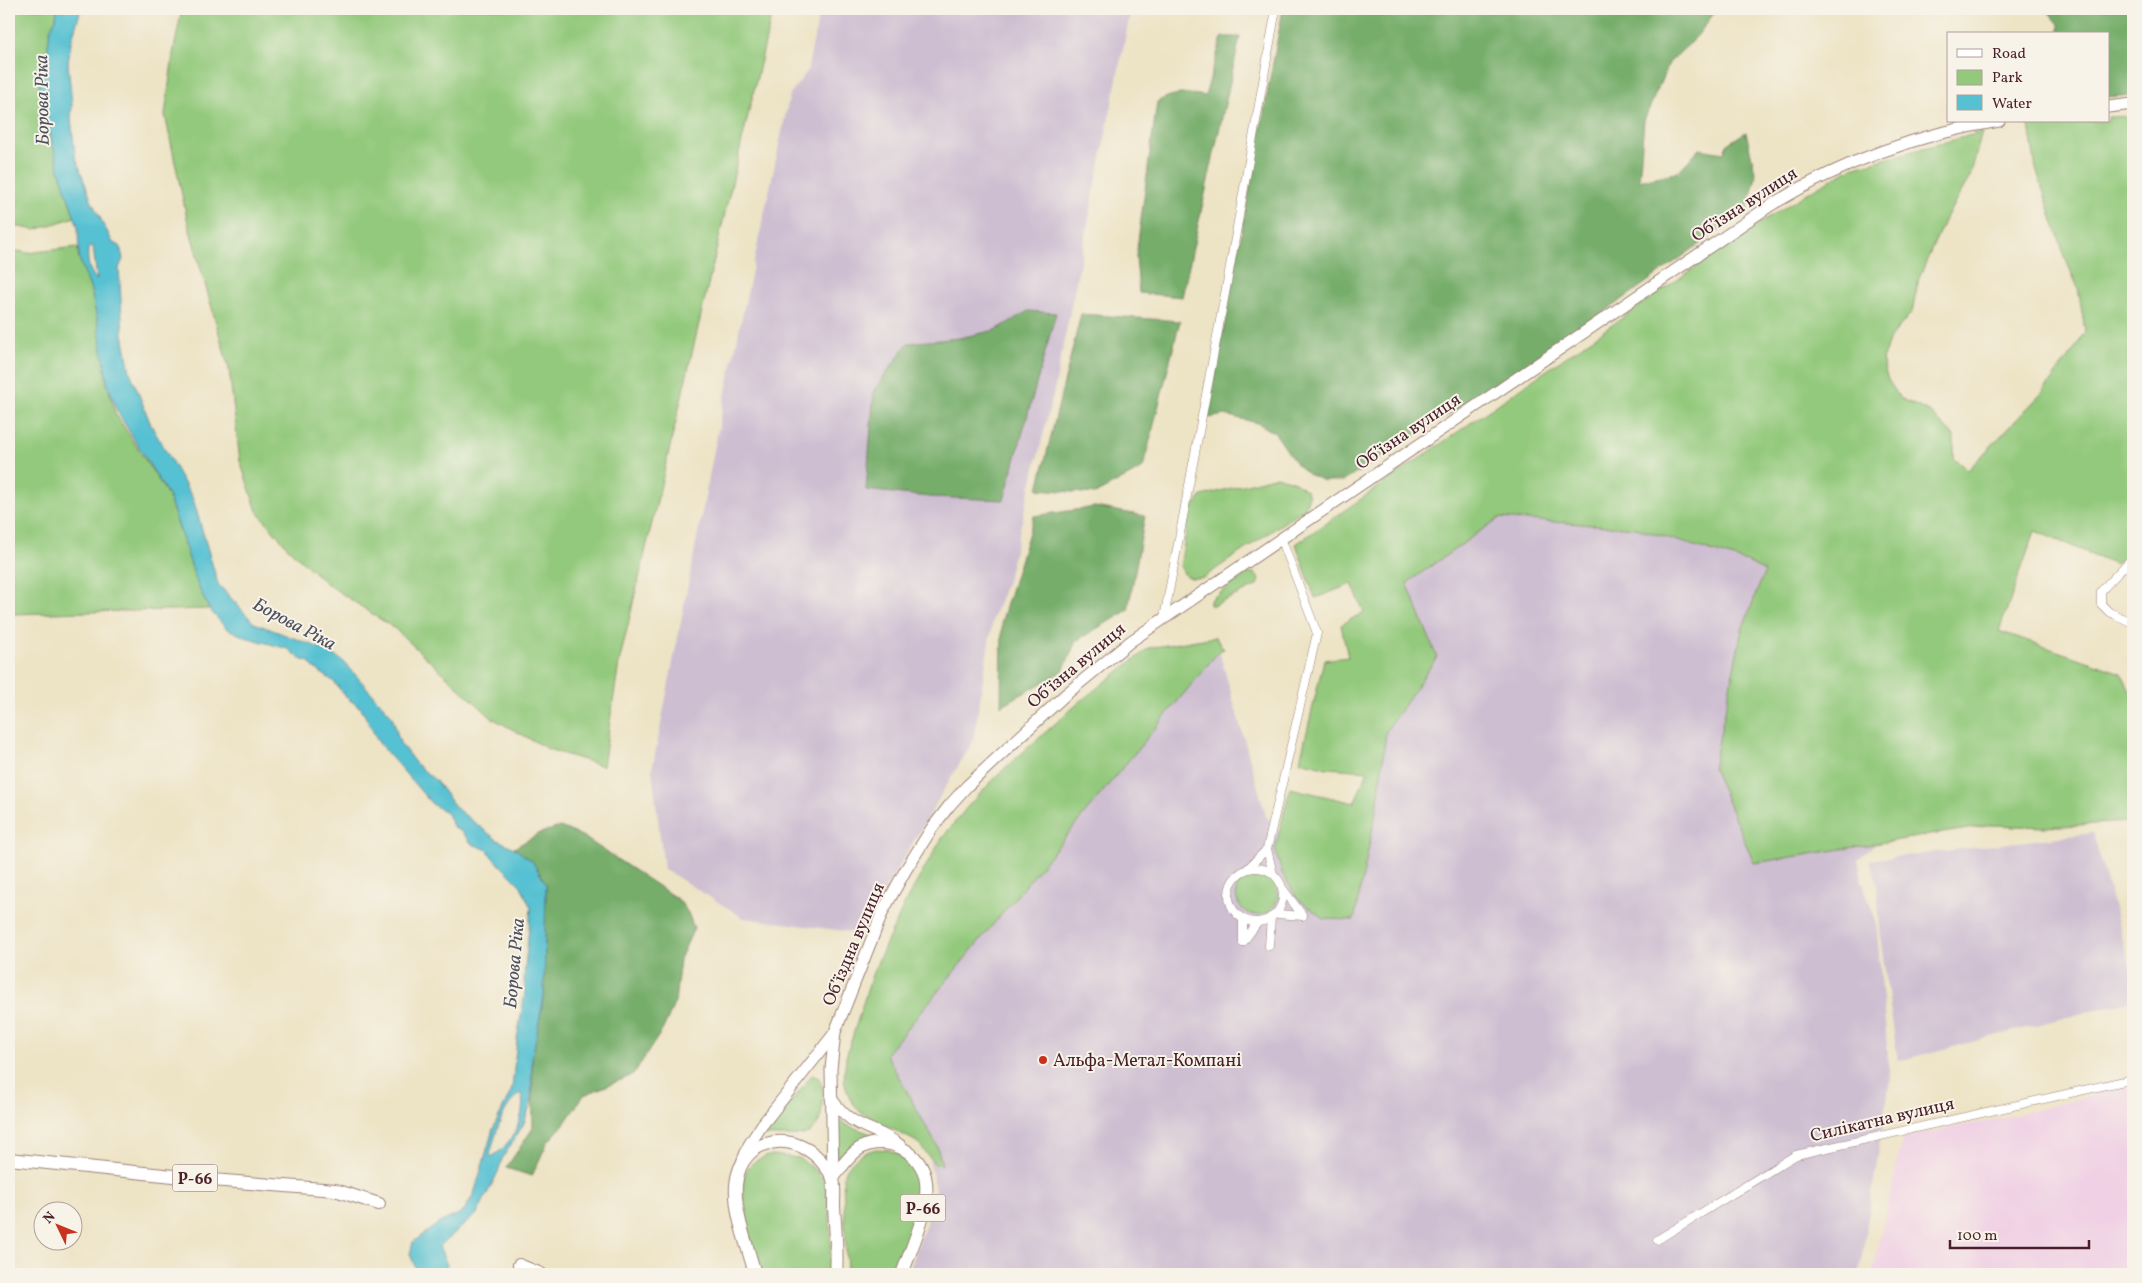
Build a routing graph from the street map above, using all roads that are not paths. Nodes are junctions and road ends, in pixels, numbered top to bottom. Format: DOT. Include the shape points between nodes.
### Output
graph roads {
  1 [pos="1276,9"];
  2 [pos="2133,104"];
  3 [pos="2110,107"];
  4 [pos="1993,122"];
  5 [pos="1281,538"];
  6 [pos="2133,557"];
  7 [pos="1164,618"];
  8 [pos="2133,623"];
  9 [pos="1267,848"];
  10 [pos="1247,869"];
  11 [pos="905,871"];
  12 [pos="1273,874"];
  13 [pos="1283,889"];
  14 [pos="1274,915"];
  15 [pos="1244,920"];
  16 [pos="1260,922"];
  17 [pos="835,1032"];
  18 [pos="2133,1078"];
  19 [pos="831,1098"];
  20 [pos="902,1147"];
  21 [pos="9,1159"];
  22 [pos="742,1162"];
  23 [pos="833,1178"];
  24 [pos="378,1204"];
  25 [pos="1658,1240"];
  26 [pos="519,1265"];
  27 [pos="541,1274"];
  28 [pos="755,1274"];
  29 [pos="836,1274"];
  30 [pos="902,1274"];
  1 -- 7 [label="street"];
  2 -- 3 [label="main road"];
  4 -- 5 [label="main road, Об’їзна вулиця" via="1958,128 1852,162 1782,198"];
  5 -- 7 [label="main road, Об’їзна вулиця"];
  5 -- 9 [label="street" via="1317,633"];
  6 -- 8 [label="street" via="2101,591 2101,604 2109,612"];
  7 -- 11 [label="main road, Об’їзна вулиця" via="1065,695 967,786 949,806"];
  9 -- 10 [label="street"];
  9 -- 12 [label="street"];
  10 -- 12 [label="street" via="1262,868"];
  10 -- 15 [label="street" via="1235,877 1229,892 1231,907"];
  11 -- 17 [label="main road, Об’їздна вулиця" via="883,911"];
  12 -- 13 [label="street"];
  13 -- 14 [label="street" via="1283,901"];
  13 -- 14 [label="street" via="1303,916"];
  14 -- 16 [label="street"];
  14 -- 16 [label="street" via="1269,946"];
  15 -- 16 [label="street"];
  15 -- 16 [label="street" via="1243,942"];
  17 -- 19 [label="main road"];
  17 -- 22 [label="main road" via="762,1125"];
  18 -- 25 [label="street, Силікатна вулиця" via="1796,1155"];
  19 -- 20 [label="main road" via="839,1110 854,1122 883,1134"];
  19 -- 23 [label="main road"];
  20 -- 23 [label="main road" via="877,1143 859,1149"];
  20 -- 30 [label="main road, Р-66" via="919,1163 926,1182 918,1229"];
  21 -- 24 [label="main road, Р-66" via="335,1190"];
  22 -- 23 [label="main road" via="763,1145 795,1143 807,1148"];
  22 -- 28 [label="main road" via="736,1183 736,1203"];
  23 -- 29 [label="main road"];
  26 -- 27 [label="main road"];
}
